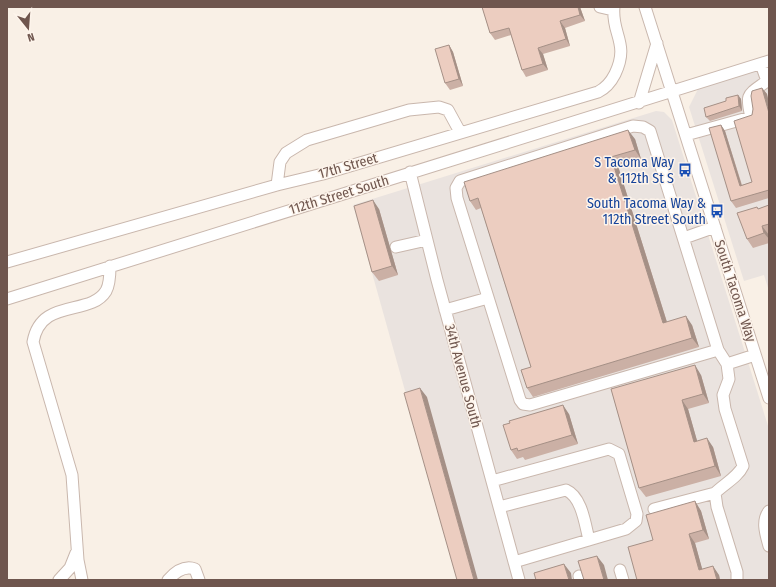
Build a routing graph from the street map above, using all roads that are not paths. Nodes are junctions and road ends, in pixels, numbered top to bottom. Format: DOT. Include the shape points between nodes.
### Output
graph roads {
  1 [pos="600,7"];
  2 [pos="645,7"];
  3 [pos="614,9"];
  4 [pos="657,42"];
  5 [pos="765,63"];
  6 [pos="672,93"];
  7 [pos="639,103"];
  8 [pos="460,132"];
  9 [pos="686,135"];
  10 [pos="410,172"];
  11 [pos="277,185"];
  12 [pos="715,227"];
  13 [pos="684,238"];
  14 [pos="427,240"];
  15 [pos="396,248"];
  16 [pos="7,262"];
  17 [pos="110,266"];
  18 [pos="488,298"];
  19 [pos="7,299"];
  20 [pos="445,310"];
  21 [pos="718,350"];
  22 [pos="755,355"];
  23 [pos="727,364"];
  24 [pos="769,398"];
  25 [pos="492,481"];
  26 [pos="715,493"];
  27 [pos="499,507"];
  28 [pos="654,509"];
  29 [pos="769,511"];
  30 [pos="76,535"];
  31 [pos="589,540"];
  32 [pos="769,546"];
  33 [pos="514,562"];
  34 [pos="59,580"];
  35 [pos="82,580"];
  36 [pos="168,580"];
  37 [pos="200,580"];
  38 [pos="519,580"];
  39 [pos="737,580"];
  1 -- 3 [label="street"];
  2 -- 4 [label="street, South Tacoma Way"];
  3 -- 8 [label="street, 17th Street" via="622,54 609,84 601,91"];
  4 -- 6 [label="street, South Tacoma Way"];
  4 -- 7 [label="street"];
  5 -- 6 [label="street, 112th Street South"];
  5 -- 9 [label="street" via="767,81 749,94 747,101 751,117"];
  6 -- 7 [label="street, 112th Street South"];
  6 -- 9 [label="street, South Tacoma Way"];
  7 -- 10 [label="street, 112th Street South"];
  8 -- 11 [label="street, 17th Street" via="323,174"];
  8 -- 11 [label="street" via="448,110 439,107 409,110 307,140 286,153 280,162"];
  9 -- 12 [label="street, South Tacoma Way"];
  10 -- 14 [label="street, 34th Avenue South"];
  10 -- 17 [label="street, 112th Street South"];
  11 -- 16 [label="street, 17th Street"];
  12 -- 13 [label="street"];
  12 -- 22 [label="street, South Tacoma Way"];
  13 -- 18 [label="street" via="650,130 633,126 460,181 456,188 457,198"];
  13 -- 21 [label="street"];
  14 -- 15 [label="street"];
  14 -- 20 [label="street, 34th Avenue South"];
  17 -- 19 [label="street, 112th Street South"];
  17 -- 30 [label="street" via="107,290 102,296 48,317 39,324 33,342 69,463"];
  18 -- 20 [label="street"];
  18 -- 21 [label="street" via="523,404 530,405"];
  20 -- 25 [label="street, 34th Avenue South"];
  21 -- 23 [label="street"];
  22 -- 23 [label="street"];
  22 -- 24 [label="street, South Tacoma Way"];
  23 -- 26 [label="street" via="729,379 723,395 724,409 743,466 739,474"];
  25 -- 27 [label="street, 34th Avenue South"];
  25 -- 31 [label="street" via="609,449 619,454 637,514 636,521 626,529"];
  26 -- 28 [label="street"];
  26 -- 39 [label="street"];
  27 -- 31 [label="street" via="566,490 573,493 577,499"];
  27 -- 33 [label="street, 34th Avenue South"];
  29 -- 32 [label="street" via="764,524"];
  30 -- 34 [label="street" via="74,560"];
  30 -- 35 [label="street"];
  31 -- 33 [label="street"];
  33 -- 38 [label="street, 34th Avenue South"];
  36 -- 37 [label="street" via="179,570 190,567 195,569"];
}
